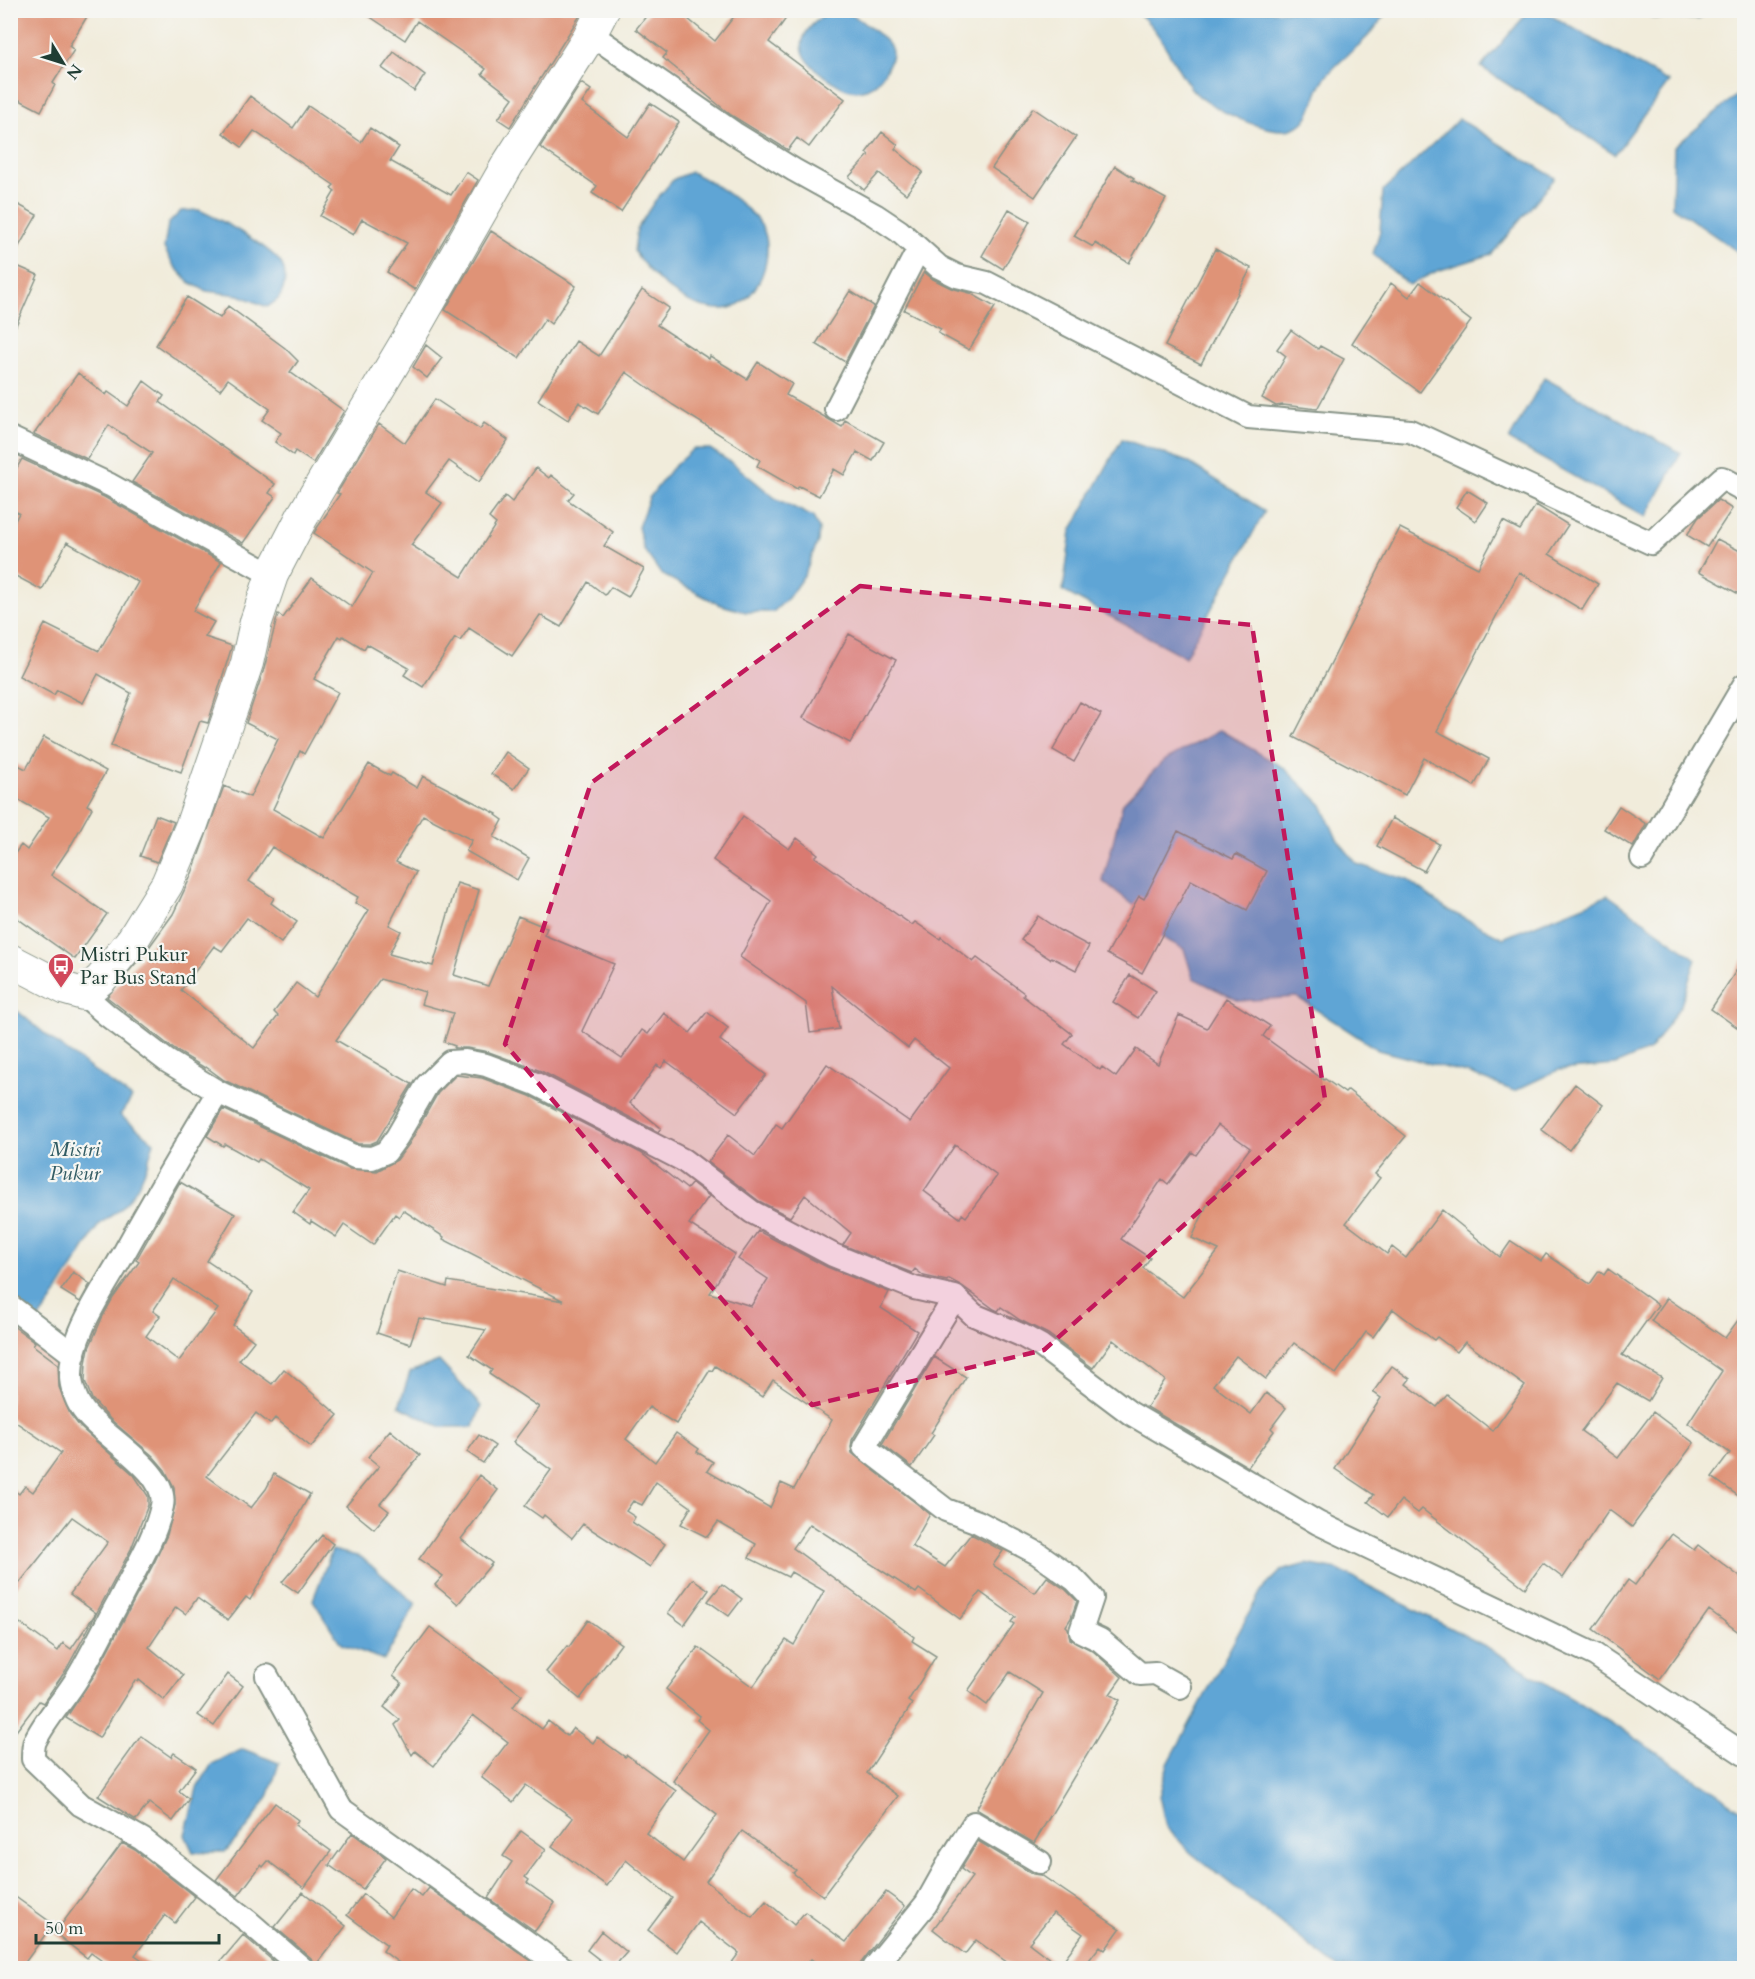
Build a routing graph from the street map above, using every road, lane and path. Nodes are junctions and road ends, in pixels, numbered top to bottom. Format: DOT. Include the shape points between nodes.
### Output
graph roads {
  1 [pos="597,22"];
  2 [pos="918,250"];
  3 [pos="836,409"];
  4 [pos="10,438"];
  5 [pos="1744,489"];
  6 [pos="272,575"];
  7 [pos="1744,685"];
  8 [pos="1642,858"];
  9 [pos="10,960"];
  10 [pos="83,994"];
  11 [pos="218,1092"];
  12 [pos="955,1297"];
  13 [pos="10,1306"];
  14 [pos="74,1355"];
  15 [pos="267,1676"];
  16 [pos="1180,1687"];
  17 [pos="1744,1754"];
  18 [pos="1040,1862"];
  19 [pos="302,1968"];
  20 [pos="563,1968"];
  21 [pos="874,1968"];
  1 -- 2 [label="street" via="734,133 875,215"];
  1 -- 6 [label="street" via="508,164"];
  2 -- 3 [label="street"];
  2 -- 5 [label="street" via="939,267 1014,296 1248,417 1410,431 1651,543 1722,478"];
  4 -- 6 [label="street" via="110,485"];
  6 -- 10 [label="street" via="235,699 167,884 133,939"];
  7 -- 8 [label="street"];
  9 -- 10 [label="street"];
  10 -- 11 [label="street" via="158,1054"];
  11 -- 12 [label="street" via="338,1150 372,1158 386,1152 428,1085 450,1062 486,1065 536,1084 683,1160 752,1212 833,1255 914,1288"];
  11 -- 14 [label="street" via="97,1299"];
  12 -- 16 [label="street" via="864,1447 946,1510 1038,1553 1075,1580 1092,1598 1081,1631 1100,1640 1140,1674 1155,1673"];
  12 -- 17 [label="street" via="974,1315 1041,1346 1130,1413 1318,1523 1595,1655"];
  13 -- 14 [label="street"];
  14 -- 19 [label="street" via="71,1379 81,1408 150,1474 163,1504 137,1565 83,1668 34,1743 33,1759 81,1805 142,1839"];
  15 -- 20 [label="street" via="341,1809"];
  18 -- 21 [label="street" via="974,1823 927,1904"];
}
